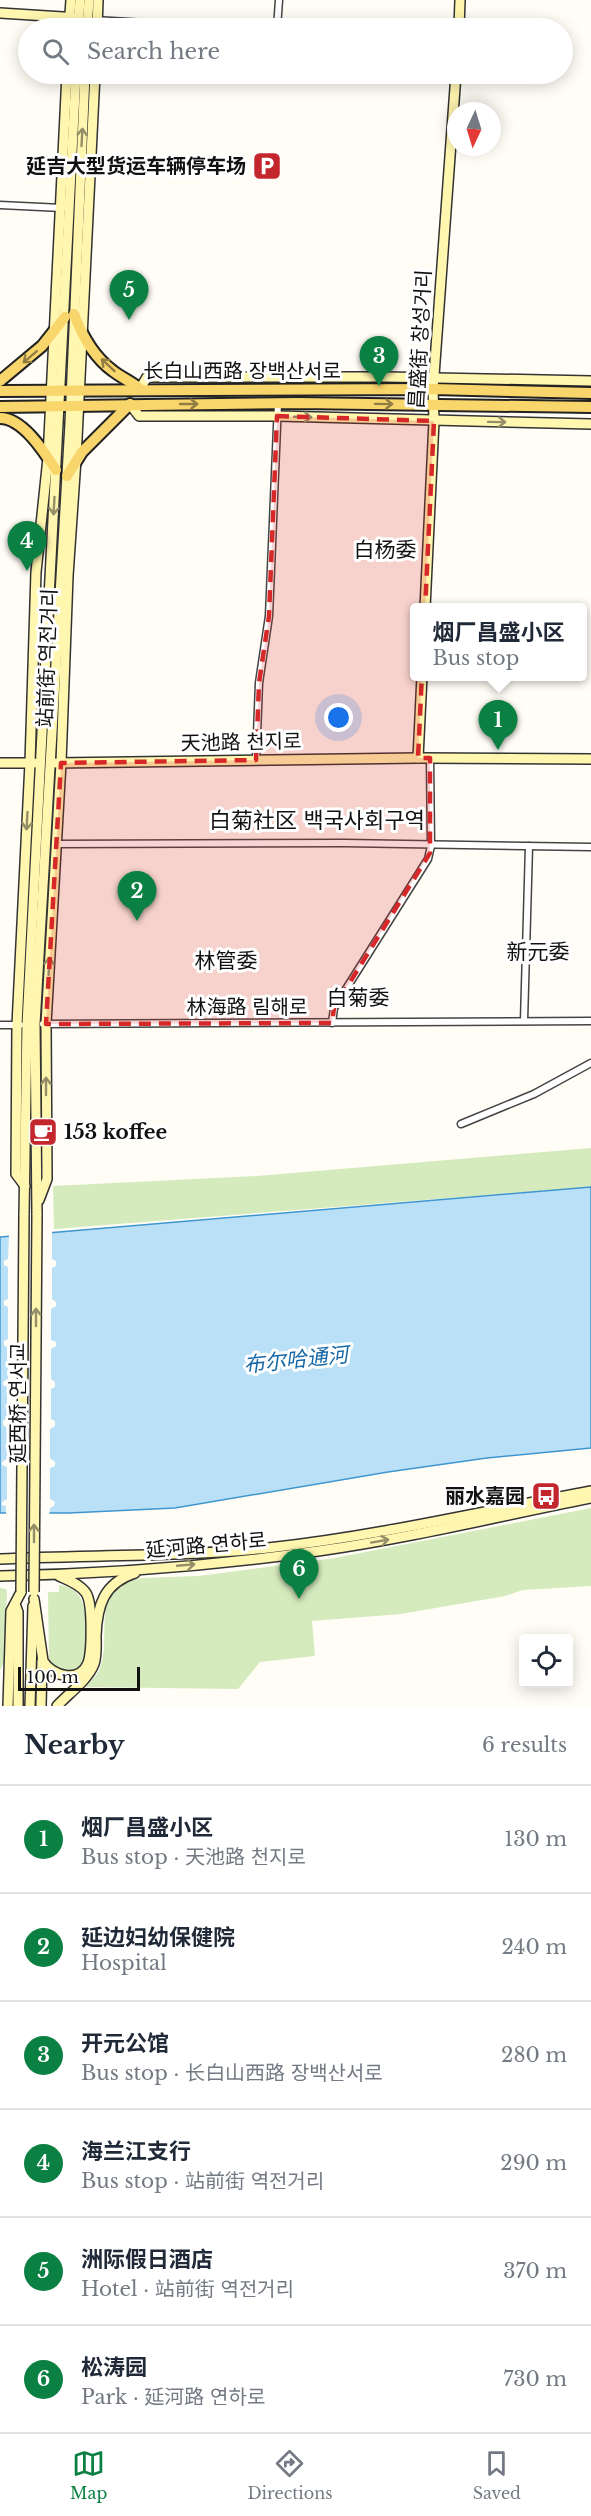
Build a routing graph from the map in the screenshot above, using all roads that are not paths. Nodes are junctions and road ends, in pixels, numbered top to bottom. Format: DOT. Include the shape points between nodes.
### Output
graph roads {
  1 [pos="71,0"];
  2 [pos="80,0"];
  3 [pos="88,0"];
  4 [pos="98,0"];
  5 [pos="279,0"];
  6 [pos="460,0"];
  7 [pos="0,13"];
  8 [pos="48,18"];
  9 [pos="83,18"];
  10 [pos="85,18"];
  11 [pos="86,18"];
  12 [pos="88,18"];
  13 [pos="278,18"];
  14 [pos="459,18"];
  15 [pos="67,84"];
  16 [pos="75,84"];
  17 [pos="84,84"];
  18 [pos="94,84"];
  19 [pos="455,84"];
  20 [pos="0,205"];
  21 [pos="64,208"];
  22 [pos="56,291"];
  23 [pos="69,315"];
  24 [pos="54,332"];
  25 [pos="81,334"];
  26 [pos="1,379"];
  27 [pos="591,381"];
  28 [pos="433,384"];
  29 [pos="140,389"];
  30 [pos="65,390"];
  31 [pos="0,391"];
  32 [pos="15,391"];
  33 [pos="591,393"];
  34 [pos="278,403"];
  35 [pos="130,404"];
  36 [pos="432,405"];
  37 [pos="65,406"];
  38 [pos="0,407"];
  39 [pos="591,407"];
  40 [pos="278,416"];
  41 [pos="0,418"];
  42 [pos="434,421"];
  43 [pos="591,424"];
  44 [pos="48,458"];
  45 [pos="76,459"];
  46 [pos="62,473"];
  47 [pos="425,603"];
  48 [pos="422,681"];
  49 [pos="418,758"];
  50 [pos="430,758"];
  51 [pos="591,759"];
  52 [pos="256,760"];
  53 [pos="0,763"];
  54 [pos="40,763"];
  55 [pos="61,763"];
  56 [pos="56,844"];
  57 [pos="431,846"];
  58 [pos="529,846"];
  59 [pos="591,847"];
  60 [pos="524,1021"];
  61 [pos="591,1021"];
  62 [pos="332,1023"];
  63 [pos="0,1024"];
  64 [pos="26,1024"];
  65 [pos="46,1024"];
  66 [pos="591,1063"];
  67 [pos="461,1124"];
  68 [pos="37,1210"];
  69 [pos="24,1215"];
  70 [pos="591,1491"];
  71 [pos="591,1498"];
  72 [pos="86,1558"];
  73 [pos="0,1559"];
  74 [pos="150,1568"];
  75 [pos="81,1572"];
  76 [pos="57,1575"];
  77 [pos="0,1576"];
  78 [pos="86,1594"];
  79 [pos="34,1595"];
  80 [pos="15,1604"];
  81 [pos="42,1658"];
  82 [pos="8,1668"];
  83 [pos="0,1676"];
  84 [pos="8,1706"];
  85 [pos="18,1706"];
  86 [pos="30,1706"];
  87 [pos="41,1706"];
  88 [pos="57,1706"];
  1 -- 9 [label="main road"];
  2 -- 10 [label="main road"];
  3 -- 11 [label="main road"];
  4 -- 12 [label="main road"];
  5 -- 13 [label="street"];
  6 -- 14 [label="main road"];
  7 -- 8 [label="main road"];
  15 -- 21 [label="main road, 站前街 역전거리"];
  16 -- 21 [label="main road, 站前街 역전거리"];
  23 -- 17 [label="main road, 站前街 역전거리, one-way"];
  18 -- 25 [label="main road, 站前街 역전거리"];
  19 -- 28 [label="main road, 昌盛街 창성거리"];
  20 -- 21 [label="street"];
  21 -- 22 [label="main road, 站前街 역전거리"];
  21 -- 23 [label="main road, 站前街 역전거리"];
  22 -- 23 [label="main road"];
  22 -- 24 [label="main road, 站前街 역전거리"];
  23 -- 24 [label="main road"];
  23 -- 25 [label="main road"];
  23 -- 30 [label="main road, 站前街 역전거리"];
  24 -- 26 [label="main road, one-way"];
  24 -- 30 [label="main road, 站前街 역전거리"];
  29 -- 25 [label="main road, one-way" via="111,370"];
  25 -- 30 [label="main road, 站前街 역전거리"];
  26 -- 32 [label="main road"];
  27 -- 28 [label="main road, 长白山西路 장백산서로"];
  28 -- 29 [label="main road, 长白山西路 장백산서로"];
  28 -- 29 [label="main road, 长白山西路 장백산서로" via="147,377"];
  28 -- 33 [label="main road, 长白山西路 장백산서로"];
  28 -- 36 [label="main road, 昌盛街 창성거리"];
  29 -- 30 [label="main road, 长白山西路 장백산서로"];
  30 -- 32 [label="main road, 长白山西路 장백산서로"];
  30 -- 37 [label="main road, 站前街 역전거리"];
  30 -- 37 [label="main road, 站前街 역전거리"];
  31 -- 32 [label="main road, 长白山西路 장백산서로"];
  35 -- 34 [label="main road, 长白山西路 장백산서로, one-way"];
  34 -- 36 [label="main road, 长白山西路 장백산서로, one-way"];
  34 -- 40 [label="street"];
  35 -- 37 [label="main road, 长白山西路 장백산서로"];
  35 -- 40 [label="main road, 长白山西路 장백산서로" via="139,416"];
  35 -- 45 [label="main road"];
  36 -- 39 [label="main road, 长白山西路 장백산서로"];
  36 -- 42 [label="main road, 昌盛街 창성거리"];
  37 -- 38 [label="main road, 长白山西路 장백산서로"];
  37 -- 44 [label="main road, 站前街 역전거리"];
  37 -- 45 [label="main road, 站前街 역전거리"];
  37 -- 46 [label="main road, 站前街 역전거리"];
  40 -- 42 [label="main road, 长白山西路 장백산서로, one-way"];
  40 -- 52 [label="street" via="269,616 259,683"];
  41 -- 44 [label="main road" via="17,424"];
  42 -- 43 [label="main road, 长白山西路 장백산서로, one-way"];
  42 -- 47 [label="main road, 昌盛街 창성거리"];
  44 -- 46 [label="main road"];
  44 -- 54 [label="main road, 站前街 역전거리" via="36,572"];
  45 -- 46 [label="main road"];
  45 -- 55 [label="main road, 站前街 역전거리"];
  46 -- 54 [label="main road, 站前街 역전거리"];
  48 -- 49 [label="main road"];
  49 -- 50 [label="main road, 天池路 천지로"];
  49 -- 52 [label="main road, 天池路 천지로"];
  50 -- 51 [label="main road, 天池路 천지로"];
  50 -- 57 [label="street"];
  52 -- 55 [label="main road, 天池路 천지로"];
  53 -- 54 [label="main road, 天池路 천지로"];
  54 -- 55 [label="main road, 天池路 천지로"];
  54 -- 64 [label="main road, 站前街 역전거리"];
  55 -- 56 [label="main road, 站前街 역전거리"];
  56 -- 57 [label="street"];
  65 -- 56 [label="main road, 站前街 역전거리, one-way"];
  57 -- 58 [label="street"];
  57 -- 62 [label="street" via="425,864 334,1008"];
  58 -- 59 [label="street"];
  58 -- 60 [label="street"];
  60 -- 61 [label="street, 林海路 림해로"];
  60 -- 62 [label="street, 林海路 림해로"];
  62 -- 65 [label="street, 林海路 림해로"];
  63 -- 64 [label="street"];
  64 -- 65 [label="street, 林海路 림해로"];
  64 -- 68 [label="main road, 站前街 역전거리"];
  64 -- 69 [label="main road, 站前街 역전거리"];
  68 -- 65 [label="main road, 站前街 역전거리, one-way" via="47,1179"];
  66 -- 67 [label="street" via="534,1094"];
  79 -- 68 [label="main road, 延西桥 연서교, one-way, bridge"];
  69 -- 80 [label="main road, 延西桥 연서교, bridge" via="21,1592"];
  70 -- 72 [label="main road, 延河路 연하로" via="298,1544 226,1552"];
  74 -- 71 [label="main road, 延河路 연하로, one-way" via="341,1548"];
  72 -- 73 [label="main road, 延河路 연하로"];
  72 -- 75 [label="main road"];
  74 -- 75 [label="main road, 延河路 연하로"];
  74 -- 88 [label="main road" via="122,1578 104,1597 97,1614 95,1662"];
  75 -- 76 [label="main road, 延河路 연하로"];
  75 -- 78 [label="main road"];
  76 -- 77 [label="main road, 延河路 연하로"];
  76 -- 78 [label="main road"];
  78 -- 81 [label="main road" via="91,1615 89,1658 84,1669 66,1676 51,1670"];
  79 -- 81 [label="main road"];
  79 -- 86 [label="main road"];
  80 -- 82 [label="main road" via="11,1611"];
  80 -- 85 [label="main road"];
  81 -- 87 [label="main road"];
  82 -- 83 [label="main road"];
  82 -- 84 [label="main road"];
}
